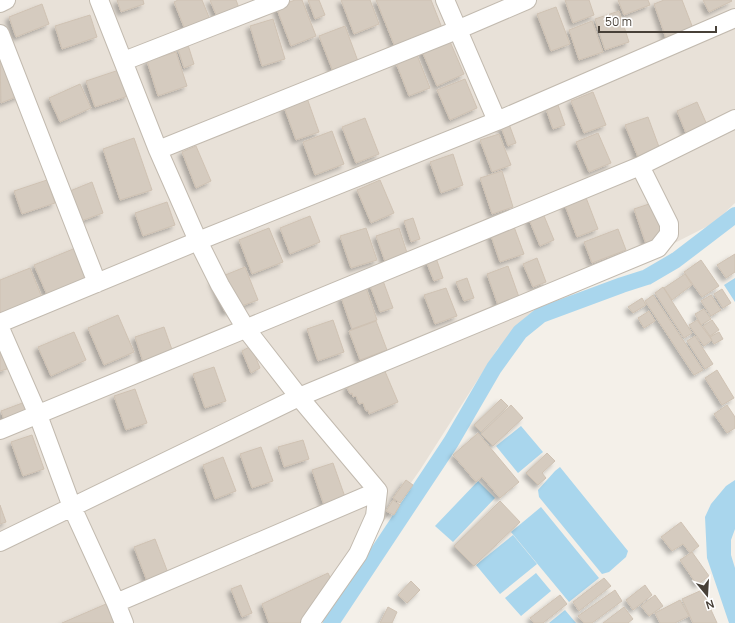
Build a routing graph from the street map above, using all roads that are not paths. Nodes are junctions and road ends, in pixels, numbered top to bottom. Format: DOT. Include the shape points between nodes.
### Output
graph roads {
  1 [pos="6,0"];
  2 [pos="99,0"];
  3 [pos="280,0"];
  4 [pos="445,0"];
  5 [pos="527,0"];
  6 [pos="0,3"];
  7 [pos="735,18"];
  8 [pos="458,30"];
  9 [pos="0,34"];
  10 [pos="124,61"];
  11 [pos="735,119"];
  12 [pos="497,121"];
  13 [pos="158,150"];
  14 [pos="640,166"];
  15 [pos="198,241"];
  16 [pos="97,283"];
  17 [pos="0,323"];
  18 [pos="0,328"];
  19 [pos="246,329"];
  20 [pos="299,397"];
  21 [pos="38,414"];
  22 [pos="0,430"];
  23 [pos="378,491"];
  24 [pos="72,507"];
  25 [pos="0,542"];
  26 [pos="116,603"];
  27 [pos="124,623"];
  28 [pos="310,623"];
  1 -- 6 [label="street"];
  2 -- 10 [label="street"];
  3 -- 10 [label="street"];
  4 -- 8 [label="street"];
  5 -- 8 [label="street"];
  7 -- 12 [label="street"];
  8 -- 12 [label="street"];
  8 -- 13 [label="street"];
  9 -- 16 [label="street"];
  10 -- 13 [label="street"];
  11 -- 14 [label="street"];
  12 -- 15 [label="street"];
  13 -- 15 [label="street"];
  14 -- 19 [label="street"];
  14 -- 20 [label="street" via="669,224 669,234 658,248"];
  15 -- 16 [label="street"];
  15 -- 19 [label="street"];
  16 -- 17 [label="street"];
  18 -- 21 [label="street"];
  19 -- 20 [label="street"];
  19 -- 21 [label="street"];
  20 -- 23 [label="street"];
  20 -- 24 [label="street"];
  21 -- 22 [label="street"];
  21 -- 24 [label="street"];
  23 -- 26 [label="street"];
  23 -- 28 [label="street" via="375,516 358,554"];
  24 -- 25 [label="street"];
  24 -- 26 [label="street"];
  26 -- 27 [label="street"];
}
